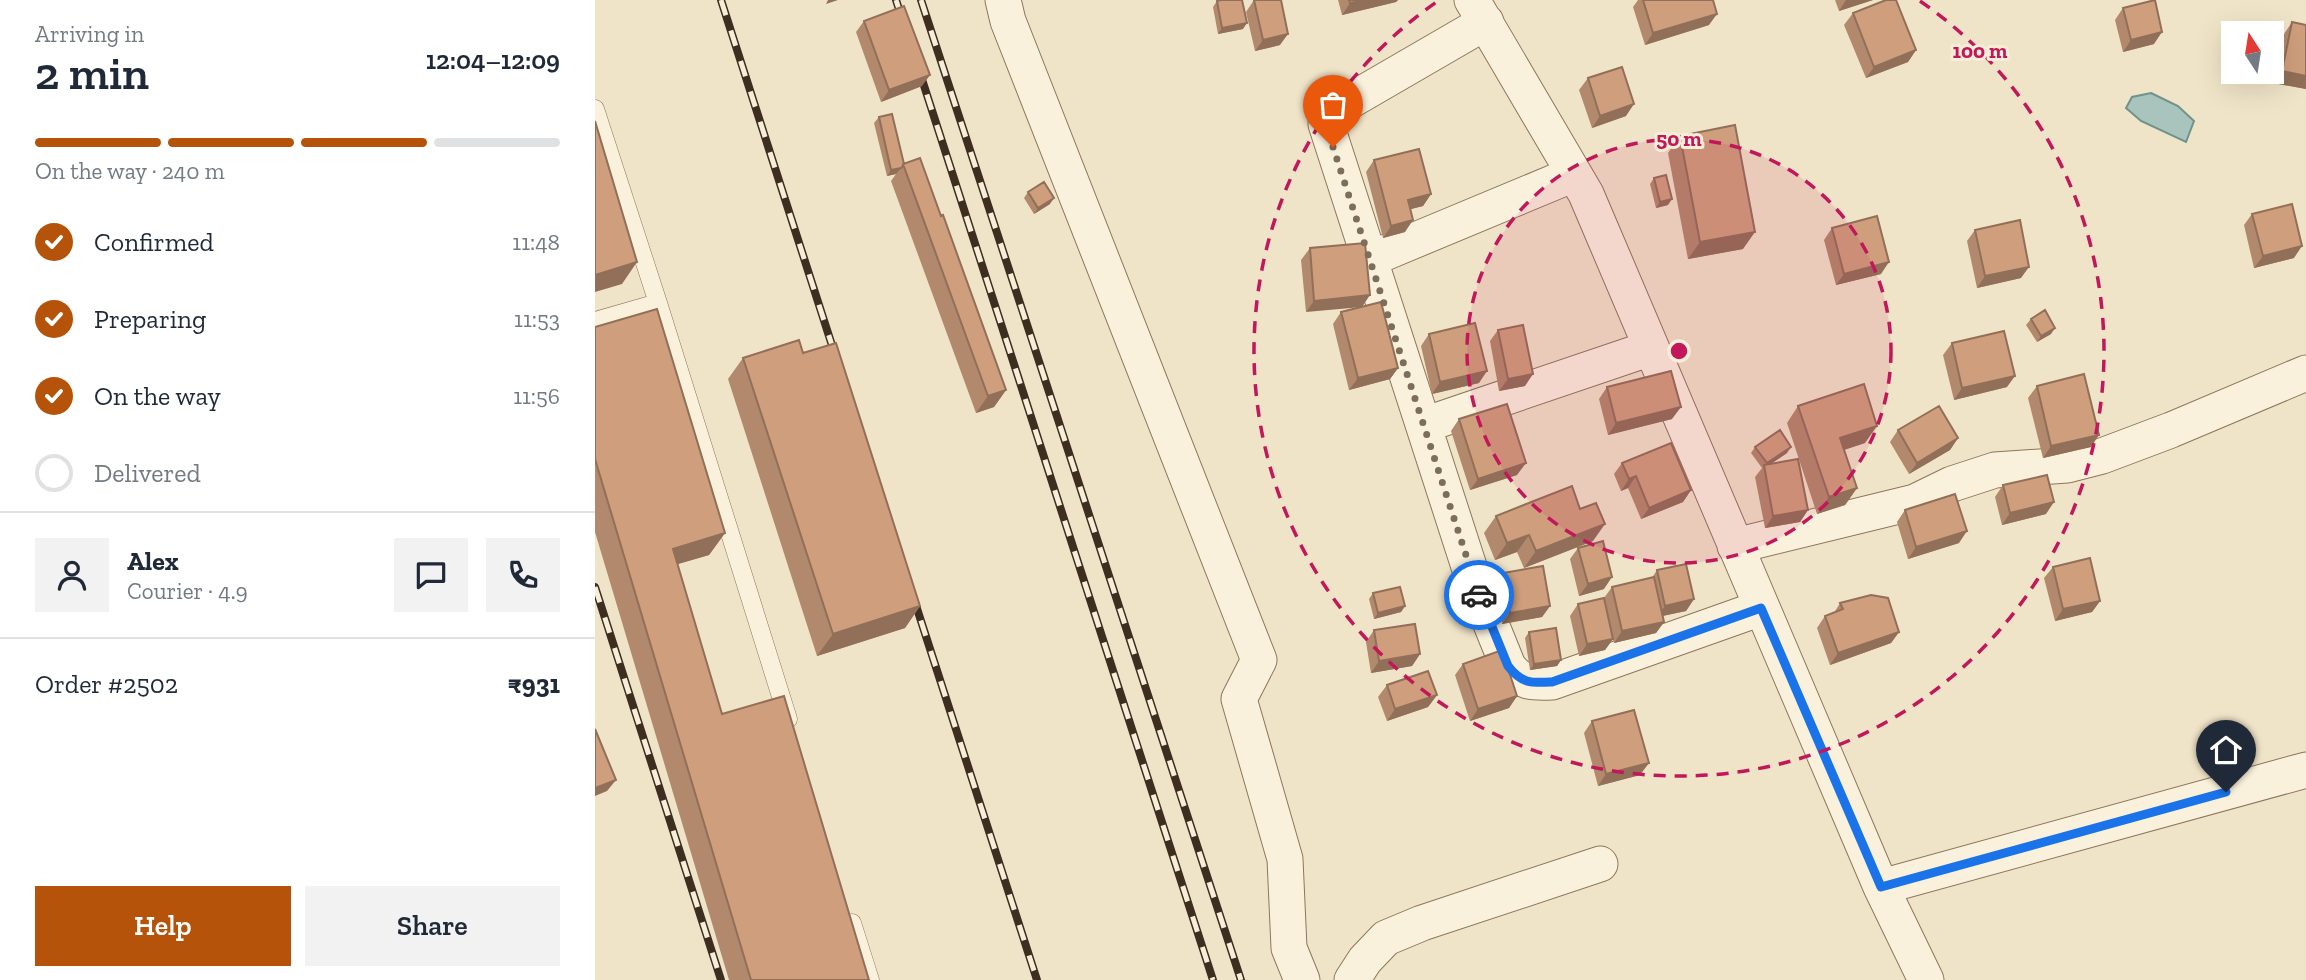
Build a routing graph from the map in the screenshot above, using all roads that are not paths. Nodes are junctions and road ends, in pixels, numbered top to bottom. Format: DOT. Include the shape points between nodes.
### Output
graph roads {
  1 [pos="1003,0"];
  2 [pos="1479,11"];
  3 [pos="595,109"];
  4 [pos="1574,174"];
  5 [pos="1370,259"];
  6 [pos="658,303"];
  7 [pos="595,321"];
  8 [pos="1651,348"];
  9 [pos="2306,373"];
  10 [pos="1424,425"];
  11 [pos="1735,546"];
  12 [pos="1761,608"];
  13 [pos="792,733"];
  14 [pos="2306,770"];
  15 [pos="1600,864"];
  16 [pos="1881,887"];
  17 [pos="845,902"];
  18 [pos="870,980"];
  19 [pos="1302,980"];
  20 [pos="1352,980"];
  21 [pos="1926,980"];
  1 -- 19 [label="street" via="1259,660 1239,699 1285,859 1289,948"];
  2 -- 4 [label="street"];
  2 -- 5 [label="street" via="1329,113 1326,124"];
  3 -- 6 [label="lane"];
  4 -- 5 [label="street"];
  4 -- 8 [label="street"];
  5 -- 10 [label="street"];
  6 -- 7 [label="lane"];
  6 -- 13 [label="lane"];
  8 -- 10 [label="street"];
  8 -- 11 [label="street"];
  9 -- 11 [label="street" via="2102,456 2067,465 1995,470 1915,502"];
  10 -- 12 [label="street" via="1474,582 1515,676 1529,683 1552,682"];
  11 -- 12 [label="street"];
  12 -- 16 [label="street"];
  14 -- 16 [label="street"];
  15 -- 20 [label="street" via="1386,938"];
  16 -- 21 [label="street"];
  17 -- 18 [label="lane"];
}
